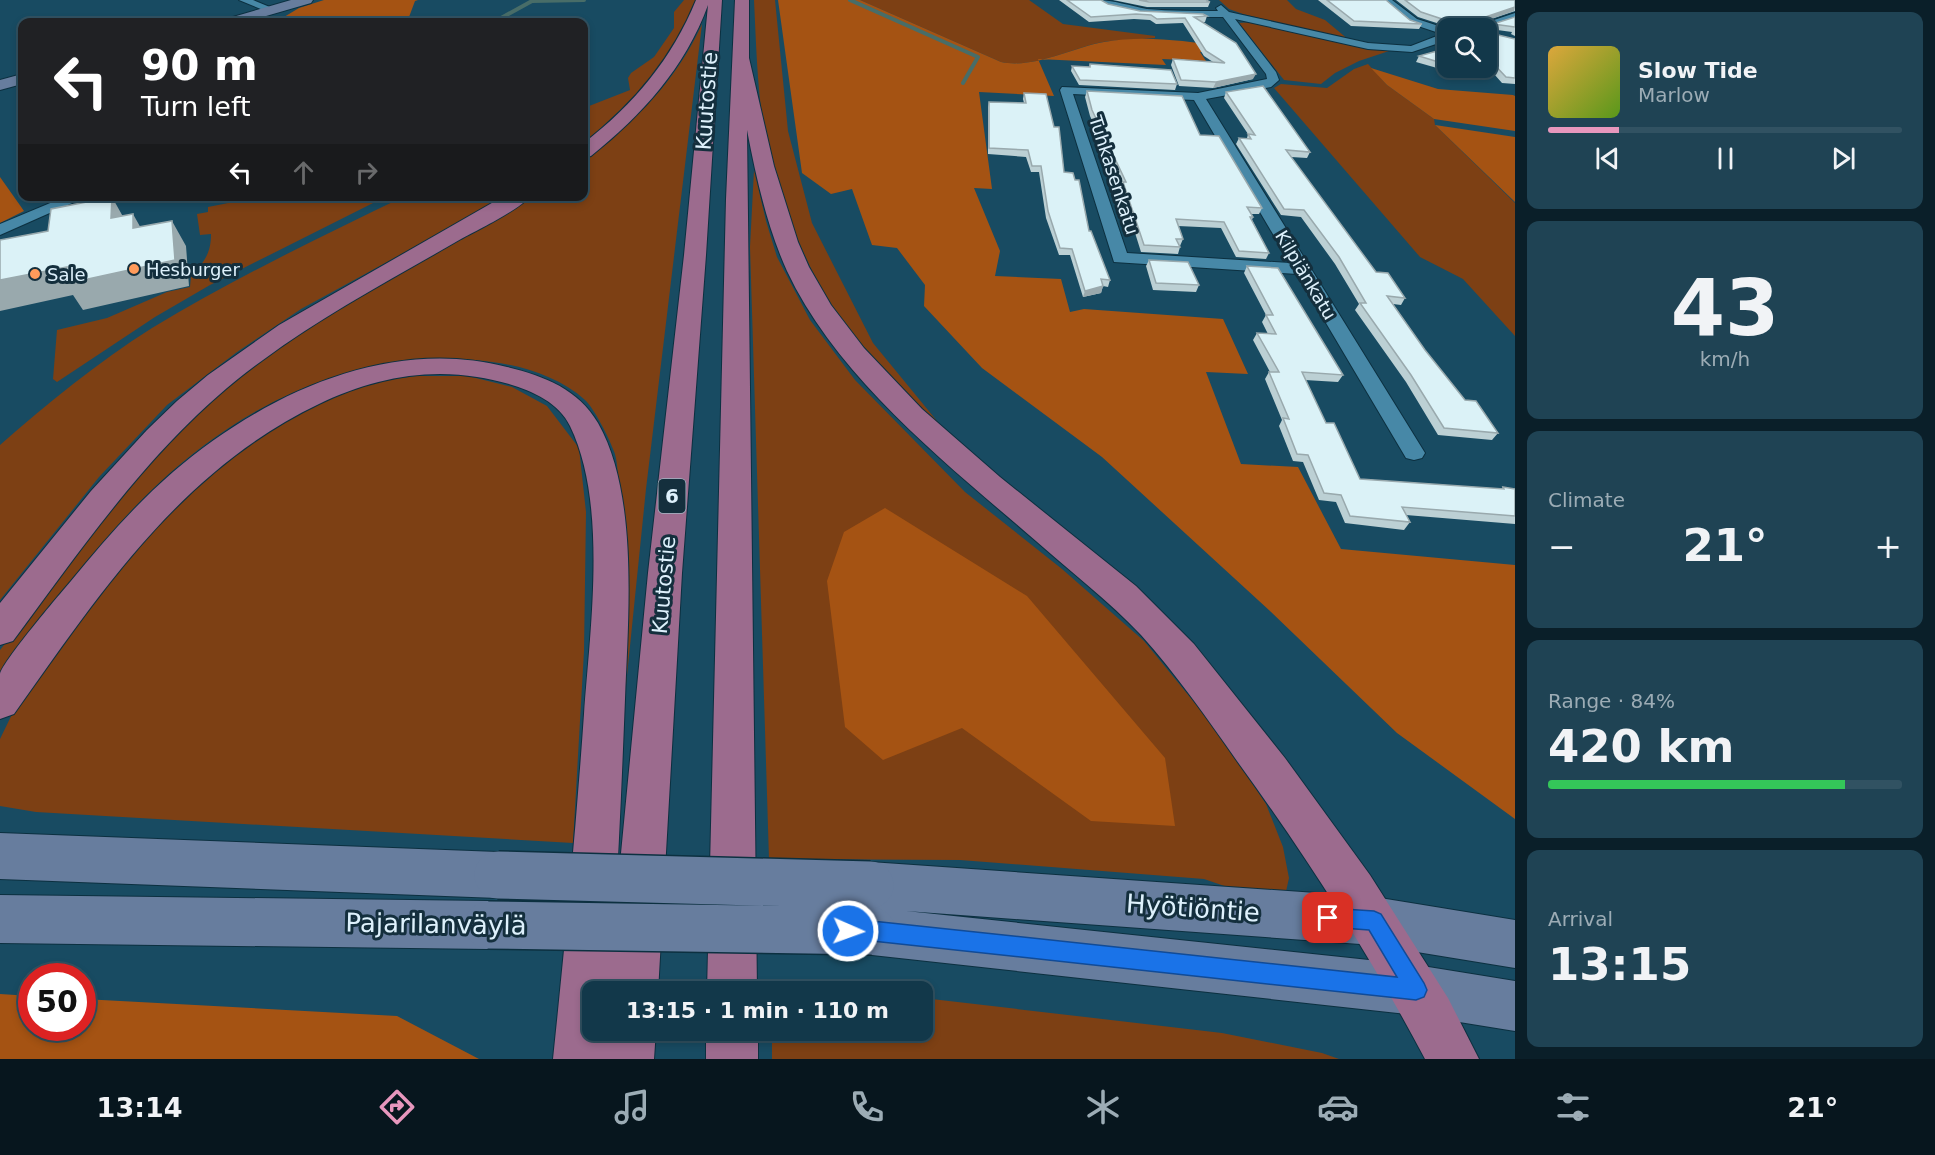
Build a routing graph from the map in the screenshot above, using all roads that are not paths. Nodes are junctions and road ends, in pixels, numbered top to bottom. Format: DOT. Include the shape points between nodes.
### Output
graph roads {
  1 [pos="244,0"];
  2 [pos="306,0"];
  3 [pos="703,0"];
  4 [pos="715,0"];
  5 [pos="742,0"];
  6 [pos="1101,0"];
  7 [pos="1213,0"];
  8 [pos="1386,0"];
  9 [pos="272,10"];
  10 [pos="1226,14"];
  11 [pos="1515,16"];
  12 [pos="245,18"];
  13 [pos="1497,21"];
  14 [pos="1437,31"];
  15 [pos="1437,39"];
  16 [pos="743,61"];
  17 [pos="18,80"];
  18 [pos="0,85"];
  19 [pos="1197,97"];
  20 [pos="588,149"];
  21 [pos="69,201"];
  22 [pos="511,201"];
  23 [pos="0,231"];
  24 [pos="1303,269"];
  25 [pos="1414,453"];
  26 [pos="0,630"];
  27 [pos="0,702"];
  28 [pos="0,856"];
  29 [pos="0,919"];
  30 [pos="1374,921"];
  31 [pos="1515,944"];
  32 [pos="634,981"];
  33 [pos="732,981"];
  34 [pos="1416,990"];
  35 [pos="1515,1006"];
  36 [pos="629,1041"];
  37 [pos="732,1041"];
  38 [pos="579,1059"];
  39 [pos="628,1059"];
  40 [pos="732,1059"];
  41 [pos="1454,1059"];
  1 -- 9 [label="street"];
  2 -- 9 [label="main road"];
  3 -- 20 [label="highway" via="694,27 663,77 639,105"];
  4 -- 32 [label="highway, Kuutostie / 6"];
  5 -- 16 [label="highway, Kuutostie"];
  6 -- 10 [label="street" via="1128,8"];
  7 -- 10 [label="street"];
  8 -- 14 [label="street" via="1413,21"];
  9 -- 12 [label="main road"];
  10 -- 15 [label="street" via="1351,43 1412,49"];
  10 -- 19 [label="street" via="1273,80"];
  11 -- 13 [label="street"];
  16 -- 30 [label="highway" via="775,211 816,303 846,344 931,435 1141,612 1267,766"];
  16 -- 33 [label="highway, Kuutostie" via="736,192"];
  17 -- 18 [label="main road"];
  19 -- 24 [label="street, Kilpiänkatu"];
  19 -- 24 [label="street, Tuhkasenkatu" via="1066,90 1120,258"];
  21 -- 23 [label="street"];
  22 -- 26 [label="highway" via="300,323 218,381 165,430 100,501"];
  24 -- 25 [label="street, Kilpiänkatu"];
  27 -- 38 [label="highway" via="141,521 184,477 223,445 273,413 354,379 406,368 460,365 508,374 551,391 584,425 598,465 604,485 611,576 603,749"];
  28 -- 30 [label="main road, Hyötiöntie, bridge" via="870,885"];
  29 -- 34 [label="main road, Pajarilanväylä, bridge" via="872,931"];
  30 -- 31 [label="main road, Hyötiöntie"];
  30 -- 34 [label="highway"];
  34 -- 35 [label="main road"];
  34 -- 41 [label="highway"];
  36 -- 39 [label="highway"];
  37 -- 40 [label="highway"];
}
